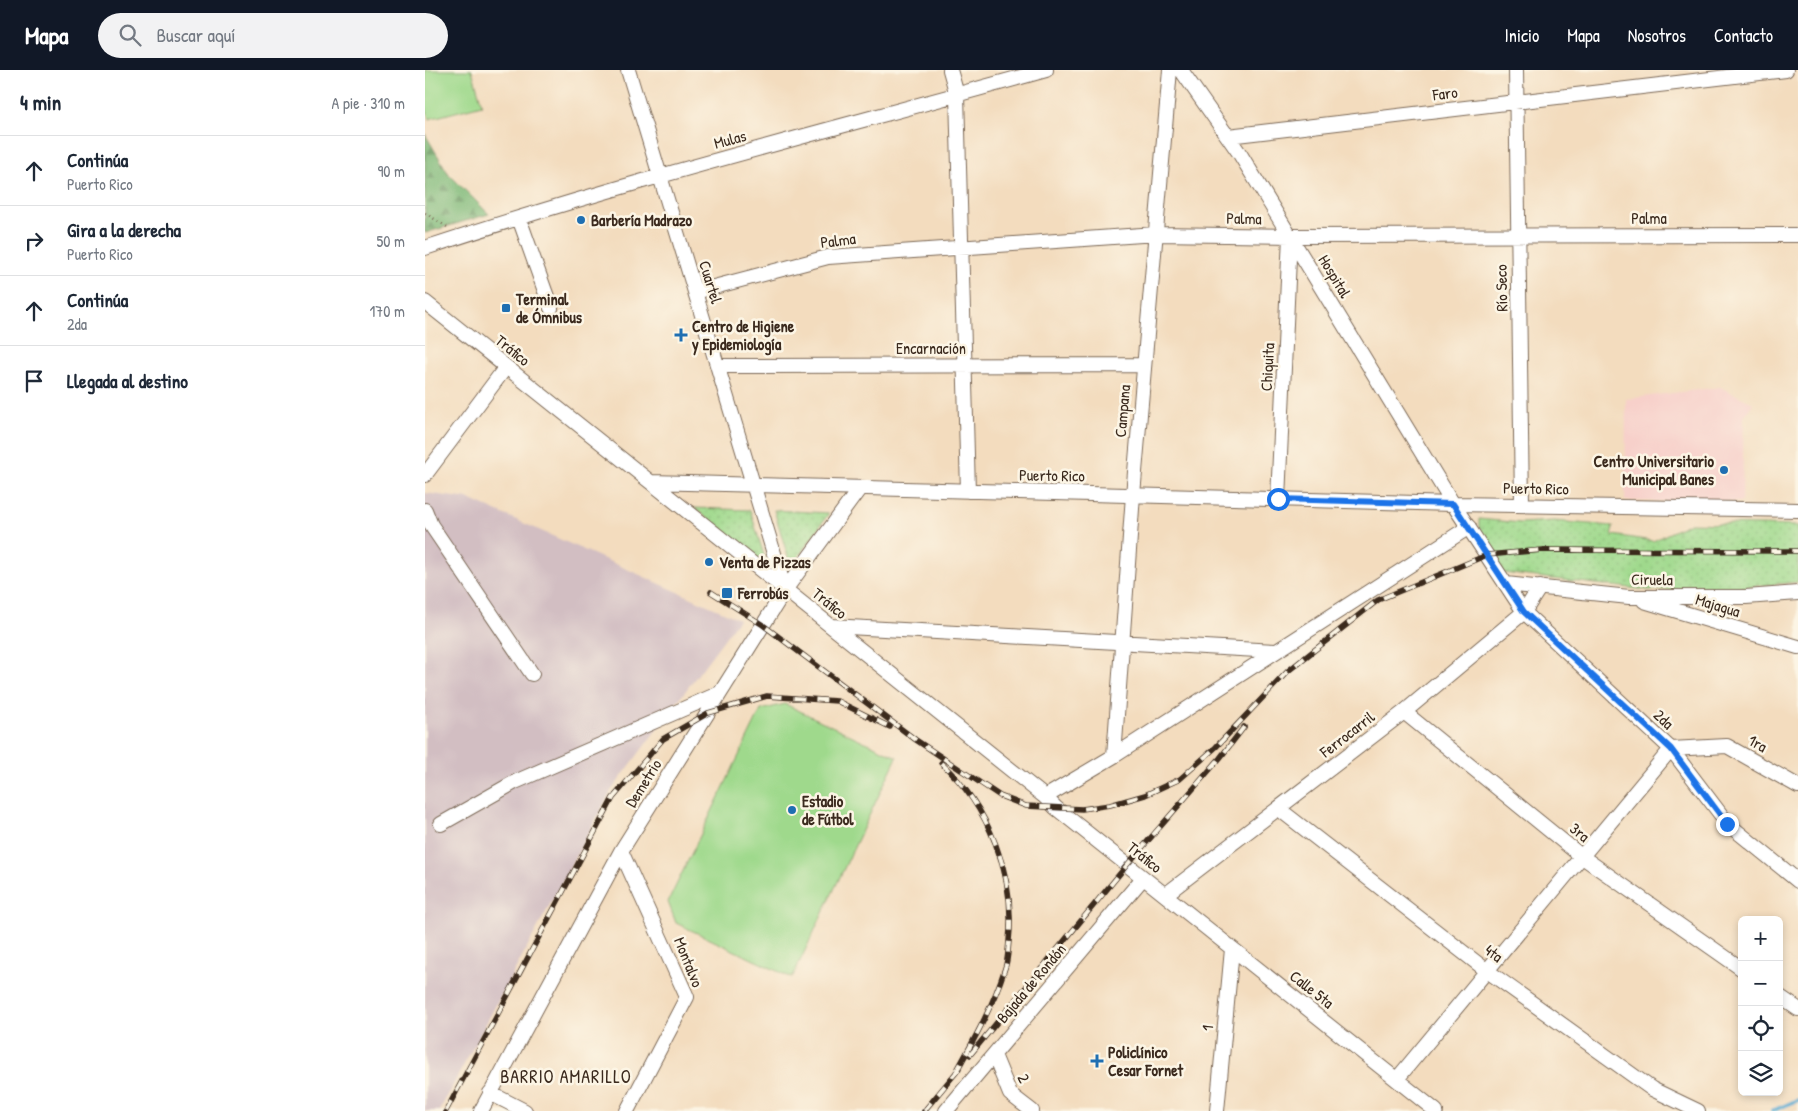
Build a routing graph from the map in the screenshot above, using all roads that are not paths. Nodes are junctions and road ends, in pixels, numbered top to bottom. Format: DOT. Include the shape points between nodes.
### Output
graph roads {
  1 [pos="628,70"];
  2 [pos="950,70"];
  3 [pos="1046,70"];
  4 [pos="1170,70"];
  5 [pos="1181,70"];
  6 [pos="1516,70"];
  7 [pos="1786,70"];
  8 [pos="957,95"];
  9 [pos="1517,102"];
  10 [pos="1227,136"];
  11 [pos="661,176"];
  12 [pos="519,218"];
  13 [pos="1155,234"];
  14 [pos="1290,236"];
  15 [pos="1518,236"];
  16 [pos="1798,236"];
  17 [pos="961,247"];
  18 [pos="425,248"];
  19 [pos="695,292"];
  20 [pos="425,302"];
  21 [pos="551,308"];
  22 [pos="965,365"];
  23 [pos="1144,365"];
  24 [pos="718,366"];
  25 [pos="506,367"];
  26 [pos="425,475"];
  27 [pos="651,482"];
  28 [pos="754,485"];
  29 [pos="860,488"];
  30 [pos="969,491"];
  31 [pos="1133,495"];
  32 [pos="1278,499"];
  33 [pos="1453,504"];
  34 [pos="1521,505"];
  35 [pos="425,510"];
  36 [pos="1798,510"];
  37 [pos="1469,527"];
  38 [pos="1506,584"];
  39 [pos="1540,588"];
  40 [pos="785,590"];
  41 [pos="1798,592"];
  42 [pos="1629,597"];
  43 [pos="1524,612"];
  44 [pos="831,626"];
  45 [pos="1123,643"];
  46 [pos="1798,647"];
  47 [pos="1275,651"];
  48 [pos="532,674"];
  49 [pos="720,693"];
  50 [pos="1404,712"];
  51 [pos="1671,749"];
  52 [pos="1114,756"];
  53 [pos="1798,786"];
  54 [pos="1045,797"];
  55 [pos="1279,809"];
  56 [pos="441,824"];
  57 [pos="621,851"];
  58 [pos="1581,856"];
  59 [pos="1143,878"];
  60 [pos="1798,881"];
  61 [pos="1165,895"];
  62 [pos="1232,949"];
  63 [pos="1738,966"];
  64 [pos="1486,970"];
  65 [pos="1783,999"];
  66 [pos="1798,1009"];
  67 [pos="994,1055"];
  68 [pos="1397,1079"];
  69 [pos="490,1094"];
  70 [pos="481,1111"];
  71 [pos="525,1111"];
  72 [pos="627,1111"];
  73 [pos="946,1111"];
  74 [pos="1032,1111"];
  75 [pos="1217,1111"];
  76 [pos="1436,1111"];
  77 [pos="1697,1111"];
  1 -- 11 [label="street, Cuartel"];
  2 -- 8 [label="street"];
  3 -- 8 [label="street, Mulas"];
  4 -- 13 [label="street, Campana"];
  5 -- 10 [label="street, Hospital"];
  6 -- 9 [label="street, Río Seco"];
  7 -- 9 [label="street, Faro"];
  8 -- 11 [label="street, Mulas"];
  8 -- 17 [label="street"];
  9 -- 10 [label="street, Faro"];
  9 -- 15 [label="street, Río Seco"];
  10 -- 14 [label="street, Hospital"];
  11 -- 12 [label="street, Mulas"];
  11 -- 19 [label="street, Cuartel"];
  12 -- 18 [label="street, Mulas"];
  12 -- 21 [label="street"];
  13 -- 14 [label="street, Palma"];
  13 -- 17 [label="street, Palma"];
  13 -- 23 [label="street, Campana"];
  14 -- 15 [label="street, Palma"];
  14 -- 32 [label="street, Chiquita"];
  14 -- 33 [label="street, Hospital"];
  15 -- 16 [label="street, Palma"];
  15 -- 34 [label="street, Río Seco"];
  17 -- 19 [label="street, Palma" via="828,257"];
  17 -- 22 [label="street"];
  19 -- 24 [label="street, Cuartel"];
  20 -- 25 [label="street, Tráfico"];
  22 -- 23 [label="street, Encarnación"];
  22 -- 24 [label="street, Encarnación"];
  22 -- 30 [label="street"];
  23 -- 31 [label="street, Campana"];
  24 -- 28 [label="street, Cuartel"];
  25 -- 26 [label="street"];
  25 -- 27 [label="street, Tráfico"];
  27 -- 28 [label="street, Puerto Rico"];
  27 -- 40 [label="street, Tráfico"];
  28 -- 29 [label="street, Puerto Rico"];
  28 -- 40 [label="street, Cuartel"];
  29 -- 30 [label="street, Puerto Rico"];
  29 -- 40 [label="street, Demetrio"];
  30 -- 31 [label="street, Puerto Rico"];
  31 -- 32 [label="street, Puerto Rico"];
  31 -- 45 [label="street, Campana"];
  32 -- 33 [label="street, Puerto Rico"];
  33 -- 34 [label="street, Puerto Rico"];
  33 -- 37 [label="street"];
  34 -- 36 [label="street, Puerto Rico"];
  35 -- 48 [label="street" via="431,525"];
  37 -- 38 [label="street"];
  37 -- 47 [label="street"];
  38 -- 39 [label="street, Ciruela"];
  38 -- 43 [label="street, 2da"];
  39 -- 42 [label="street, Ciruela"];
  39 -- 43 [label="street, Ferrocarril"];
  40 -- 44 [label="street, Tráfico"];
  40 -- 49 [label="street, Demetrio"];
  41 -- 42 [label="street, Ciruela" via="1746,597"];
  42 -- 46 [label="street, Majagua"];
  43 -- 50 [label="street, Ferrocarril"];
  43 -- 51 [label="street, 2da"];
  44 -- 45 [label="street"];
  44 -- 54 [label="street, Tráfico"];
  45 -- 47 [label="street"];
  45 -- 52 [label="street, Campana"];
  47 -- 52 [label="street"];
  49 -- 56 [label="street" via="515,782"];
  49 -- 57 [label="street, Demetrio"];
  50 -- 55 [label="street, Ferrocarril"];
  50 -- 58 [label="street, 3ra"];
  51 -- 53 [label="street, 1ra" via="1727,746"];
  51 -- 58 [label="street"];
  51 -- 60 [label="street, 2da" via="1727,824"];
  52 -- 54 [label="street"];
  54 -- 59 [label="street, Tráfico"];
  55 -- 61 [label="street, Ferrocarril"];
  55 -- 64 [label="street, 4ta"];
  57 -- 69 [label="street, Demetrio"];
  57 -- 72 [label="street, Montalvo" via="687,997"];
  58 -- 63 [label="street, 3ra"];
  58 -- 64 [label="street"];
  59 -- 61 [label="street, Tráfico"];
  59 -- 67 [label="street, Bajada de Rondón"];
  61 -- 62 [label="street, Calle 5ta"];
  62 -- 68 [label="street, Calle 5ta"];
  62 -- 75 [label="street, 1"];
  64 -- 68 [label="street"];
  64 -- 77 [label="street, 4ta" via="1652,1089"];
  65 -- 66 [label="street"];
  67 -- 73 [label="street, Bajada de Rondón"];
  67 -- 74 [label="street, 2" via="1010,1094"];
  68 -- 76 [label="street, Calle 5ta"];
  69 -- 70 [label="street, Demetrio"];
  69 -- 71 [label="street"];
}
